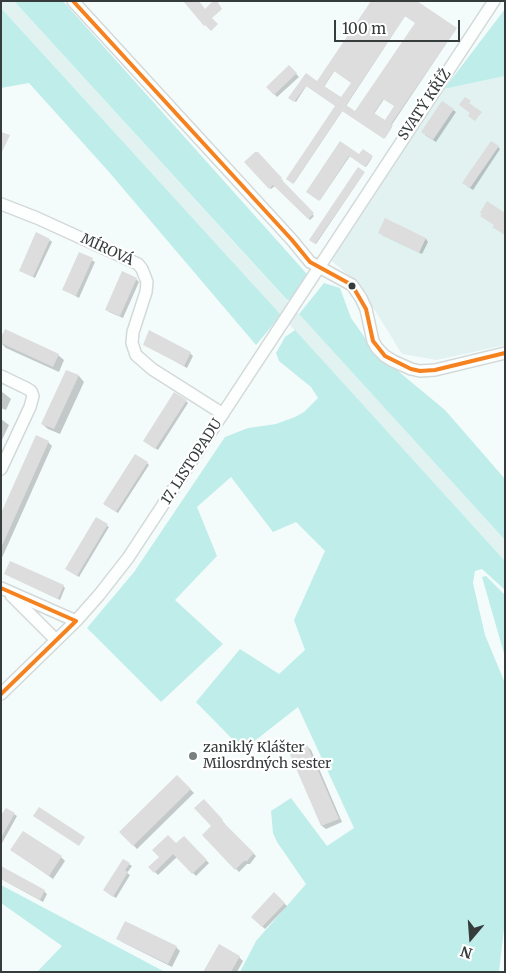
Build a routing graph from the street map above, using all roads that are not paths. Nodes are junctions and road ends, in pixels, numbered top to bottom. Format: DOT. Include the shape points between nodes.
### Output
graph roads {
  1 [pos="73,1"];
  2 [pos="494,1"];
  3 [pos="1,204"];
  4 [pos="356,210"];
  5 [pos="318,268"];
  6 [pos="505,353"];
  7 [pos="1,376"];
  8 [pos="223,414"];
  9 [pos="1,469"];
  10 [pos="4,589"];
  11 [pos="76,621"];
  12 [pos="56,640"];
  13 [pos="1,694"];
  1 -- 5 [label="street"];
  2 -- 4 [label="street, SVATÝ KŘÍŽ"];
  3 -- 8 [label="street, MÍROVÁ" via="138,264 147,282 133,332 136,355 152,369"];
  4 -- 5 [label="street, 17. LISTOPADU"];
  5 -- 6 [label="street" via="341,278 358,292 366,309 373,341 385,356 398,363 420,371 434,370"];
  5 -- 8 [label="street, 17. LISTOPADU"];
  7 -- 9 [label="street" via="31,391 33,396"];
  8 -- 11 [label="street, 17. LISTOPADU" via="128,558"];
  10 -- 11 [label="street"];
  10 -- 12 [label="street"];
  11 -- 12 [label="street, 17. LISTOPADU"];
  12 -- 13 [label="street, 17. LISTOPADU"];
}
